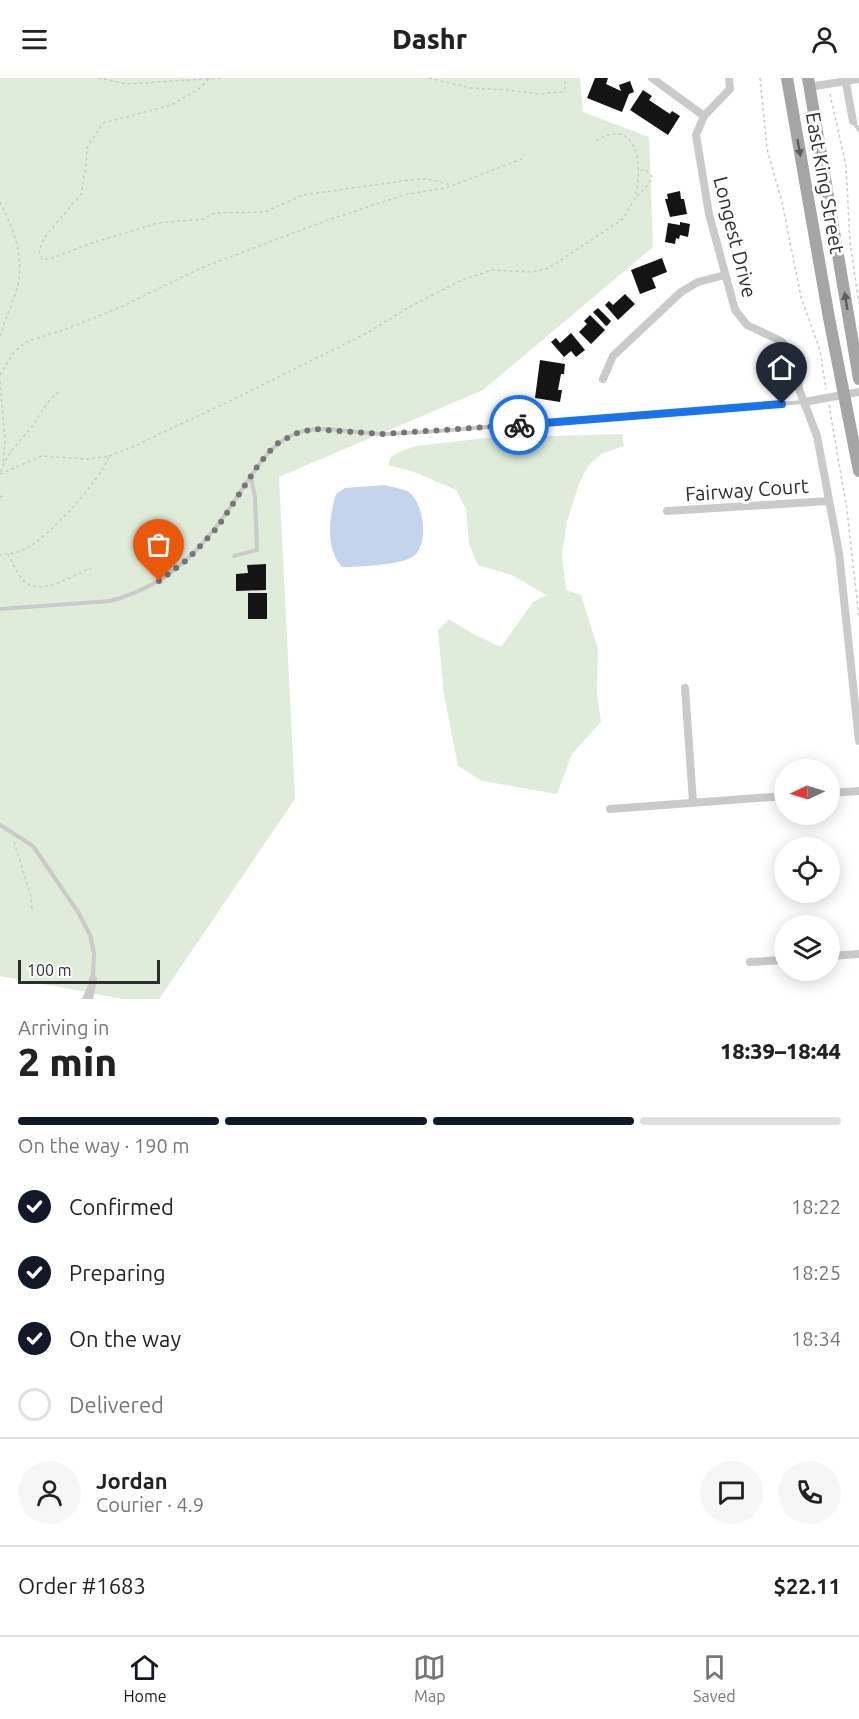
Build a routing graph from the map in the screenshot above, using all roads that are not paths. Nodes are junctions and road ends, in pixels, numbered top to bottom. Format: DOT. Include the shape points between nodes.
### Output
graph roads {
  1 [pos="652,78"];
  2 [pos="729,78"];
  3 [pos="787,78"];
  4 [pos="859,79"];
  5 [pos="845,80"];
  6 [pos="808,82"];
  7 [pos="704,116"];
  8 [pos="853,122"];
  9 [pos="859,130"];
  10 [pos="724,275"];
  11 [pos="603,379"];
  12 [pos="859,379"];
  13 [pos="859,392"];
  14 [pos="844,395"];
  15 [pos="804,402"];
  16 [pos="859,471"];
  17 [pos="250,477"];
  18 [pos="830,501"];
  19 [pos="668,511"];
  20 [pos="234,556"];
  21 [pos="0,609"];
  22 [pos="685,688"];
  23 [pos="859,741"];
  24 [pos="859,792"];
  25 [pos="840,793"];
  26 [pos="774,797"];
  27 [pos="693,802"];
  28 [pos="610,808"];
  29 [pos="0,825"];
  30 [pos="859,954"];
  31 [pos="840,955"];
  32 [pos="774,961"];
  33 [pos="750,962"];
  34 [pos="93,979"];
  35 [pos="84,999"];
  36 [pos="89,999"];
  1 -- 7 [label="street"];
  2 -- 7 [label="street, Longest Drive" via="730,89"];
  3 -- 14 [label="main road, East King Street, one-way"];
  4 -- 5 [label="street"];
  5 -- 6 [label="street"];
  5 -- 8 [label="street"];
  12 -- 6 [label="main road, East King Street, one-way"];
  7 -- 10 [label="street, Longest Drive" via="696,135 699,159"];
  8 -- 9 [label="lane"];
  10 -- 11 [label="street" via="698,282 681,292 614,356"];
  10 -- 15 [label="street, Longest Drive" via="737,314 747,325 781,341 791,352"];
  13 -- 14 [label="street"];
  14 -- 15 [label="street"];
  14 -- 16 [label="main road, East King Street"];
  15 -- 17 [label="lane" via="381,434 313,429 275,445"];
  15 -- 18 [label="street, Longest Drive" via="820,447"];
  17 -- 20 [label="lane" via="255,496 257,550"];
  17 -- 21 [label="lane" via="217,528 188,559 159,581 110,601"];
  18 -- 19 [label="street, Fairway Court"];
  18 -- 23 [label="street, Longest Drive" via="843,583"];
  22 -- 27 [label="street"];
  24 -- 25 [label="street"];
  26 -- 27 [label="street"];
  27 -- 28 [label="street"];
  29 -- 34 [label="lane" via="33,846 78,912 90,934"];
  30 -- 31 [label="street"];
  32 -- 33 [label="street"];
  34 -- 35 [label="lane"];
  34 -- 36 [label="street"];
}
